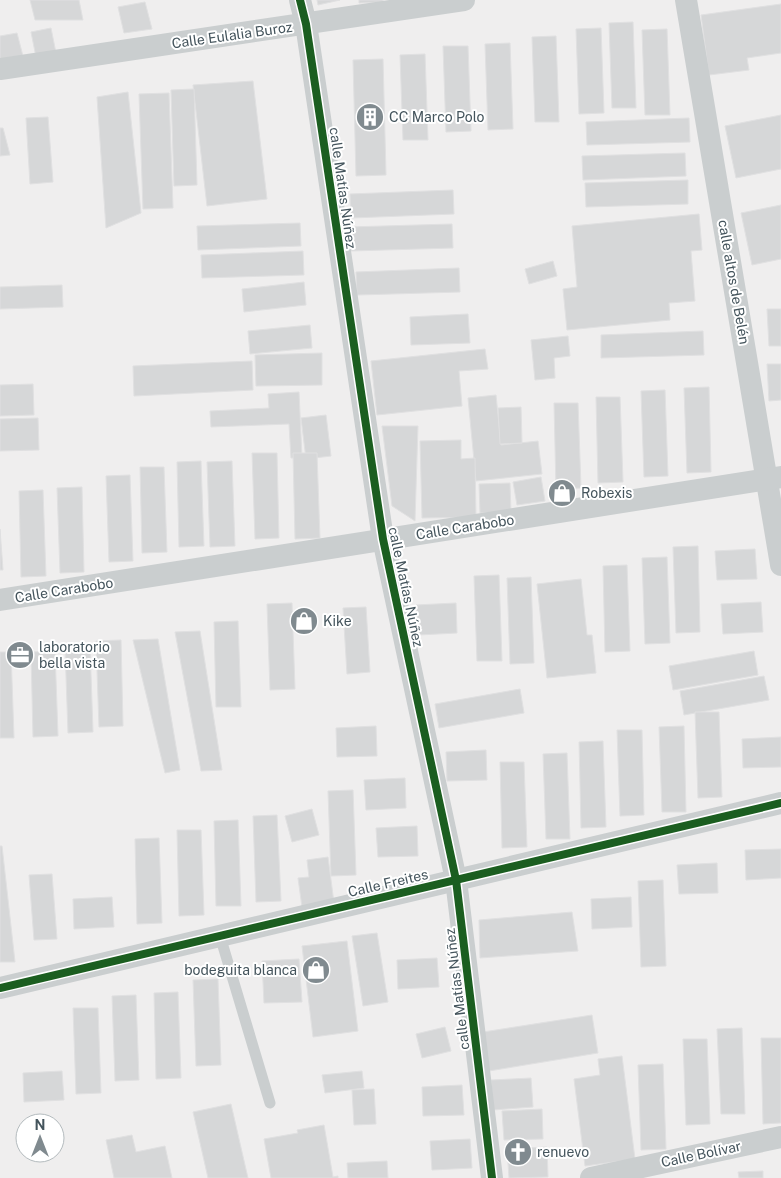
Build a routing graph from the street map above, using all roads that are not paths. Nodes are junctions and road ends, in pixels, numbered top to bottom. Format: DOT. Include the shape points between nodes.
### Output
graph roads {
  1 [pos="300,0"];
  2 [pos="464,0"];
  3 [pos="686,0"];
  4 [pos="306,24"];
  5 [pos="0,69"];
  6 [pos="774,478"];
  7 [pos="383,540"];
  8 [pos="781,565"];
  9 [pos="0,600"];
  10 [pos="781,803"];
  11 [pos="456,880"];
  12 [pos="220,936"];
  13 [pos="0,988"];
  14 [pos="270,1103"];
  15 [pos="781,1137"];
  16 [pos="492,1178"];
  17 [pos="591,1178"];
  1 -- 4 [label="street, calle Matías Núñez"];
  2 -- 4 [label="street, Calle Eulalia Buroz"];
  3 -- 6 [label="street, calle altos de Belén"];
  4 -- 5 [label="street, Calle Eulalia Buroz"];
  4 -- 7 [label="street, calle Matías Núñez"];
  6 -- 7 [label="street, Calle Carabobo"];
  6 -- 8 [label="street, calle altos de Belén"];
  7 -- 9 [label="street, Calle Carabobo"];
  7 -- 11 [label="street, calle Matías Núñez"];
  10 -- 11 [label="street, Calle Freites"];
  11 -- 12 [label="street, Calle Freites"];
  11 -- 16 [label="street, calle Matías Núñez"];
  12 -- 13 [label="street, Calle Freites"];
  12 -- 14 [label="lane"];
  15 -- 17 [label="street, Calle Bolívar"];
}
